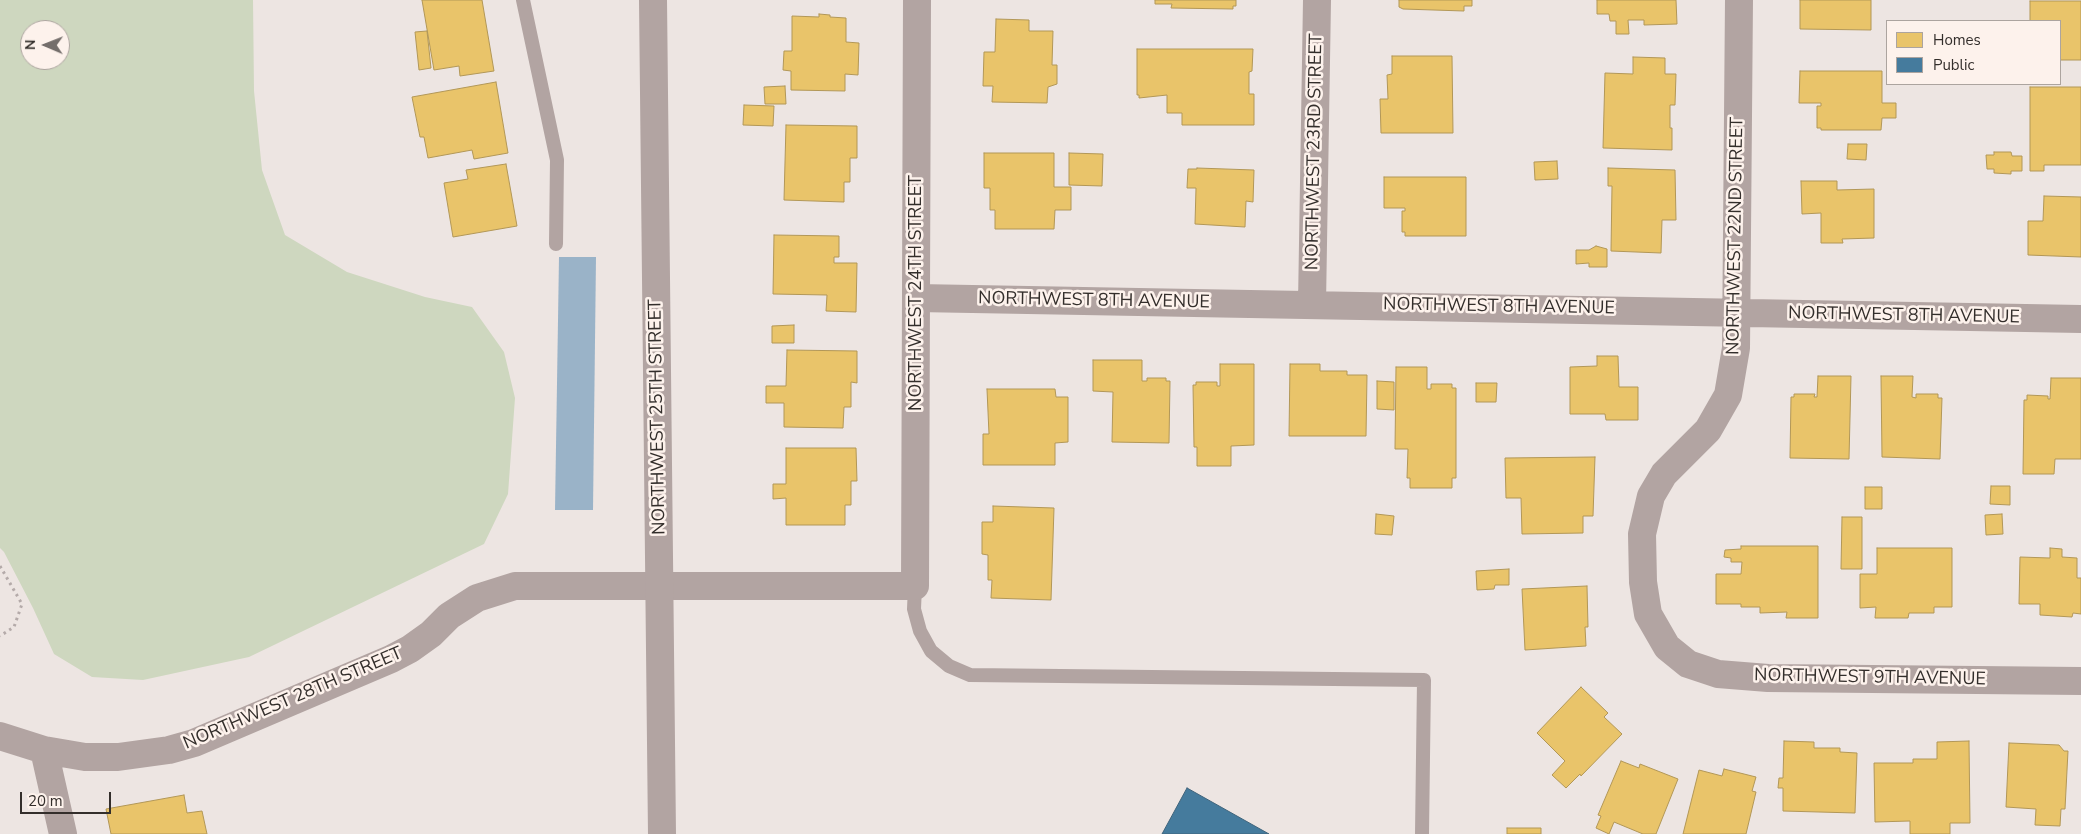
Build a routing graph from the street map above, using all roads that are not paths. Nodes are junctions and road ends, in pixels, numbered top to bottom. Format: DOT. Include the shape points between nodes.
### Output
graph roads {
  1 [pos="523,0"];
  2 [pos="653,0"];
  3 [pos="917,0"];
  4 [pos="1317,0"];
  5 [pos="1739,0"];
  6 [pos="556,244"];
  7 [pos="917,298"];
  8 [pos="1312,304"];
  9 [pos="1736,312"];
  10 [pos="2081,319"];
  11 [pos="660,586"];
  12 [pos="915,586"];
  13 [pos="1667,647"];
  14 [pos="2081,681"];
  15 [pos="0,736"];
  16 [pos="44,750"];
  17 [pos="63,834"];
  18 [pos="662,834"];
  19 [pos="1422,834"];
  1 -- 6 [label="lane" via="558,160"];
  2 -- 11 [label="street, NORTHWEST 25TH STREET"];
  3 -- 7 [label="street, NORTHWEST 24TH STREET"];
  4 -- 8 [label="street, NORTHWEST 23RD STREET"];
  5 -- 9 [label="street, NORTHWEST 22ND STREET"];
  7 -- 8 [label="street, NORTHWEST 8TH AVENUE"];
  7 -- 12 [label="street, NORTHWEST 24TH STREET"];
  8 -- 9 [label="street, NORTHWEST 8TH AVENUE"];
  9 -- 10 [label="street, NORTHWEST 8TH AVENUE"];
  9 -- 13 [label="street, NORTHWEST 22ND STREET" via="1736,348 1728,395 1708,430 1664,474 1651,496 1642,534 1643,582 1648,614"];
  11 -- 12 [label="street, NORTHWEST 28TH STREET"];
  11 -- 16 [label="street, NORTHWEST 28TH STREET" via="538,585 492,592 463,606 431,634 391,659 194,743 152,754 118,758 85,757"];
  11 -- 18 [label="street, NORTHWEST 25TH STREET"];
  12 -- 19 [label="lane" via="914,609 920,631 931,651 949,666 970,675 1424,680"];
  13 -- 14 [label="street, NORTHWEST 9TH AVENUE" via="1688,664 1718,674 1768,678"];
  15 -- 16 [label="street, NORTHWEST 28TH STREET"];
  16 -- 17 [label="street"];
}
